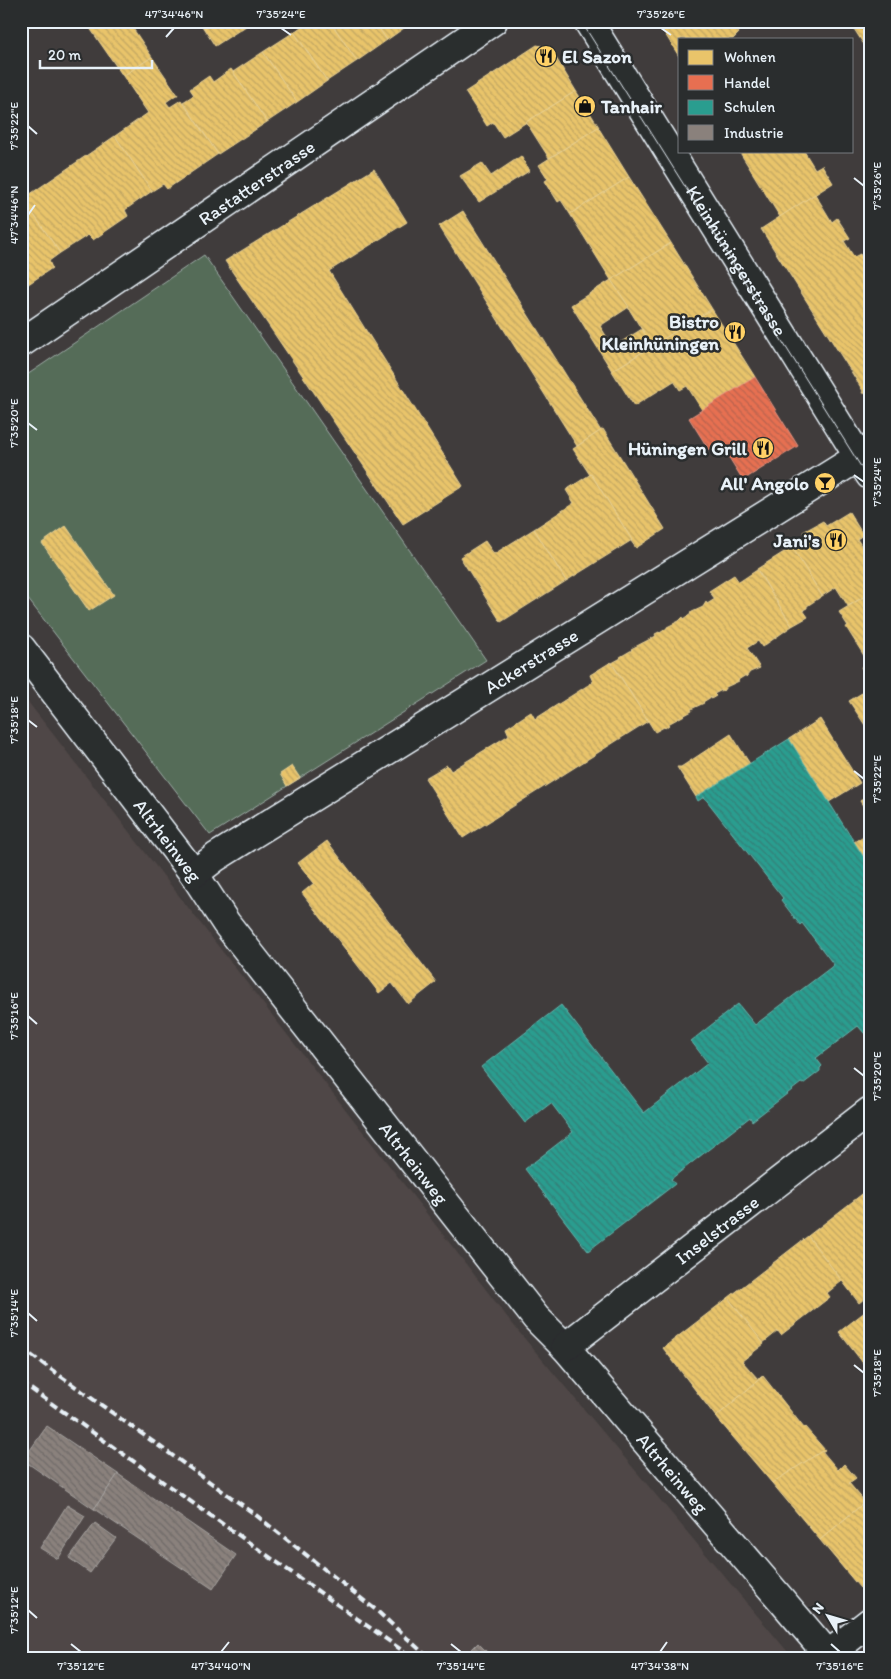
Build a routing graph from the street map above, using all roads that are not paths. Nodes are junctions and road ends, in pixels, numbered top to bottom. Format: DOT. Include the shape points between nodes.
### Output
graph roads {
  1 [pos="493,21"];
  2 [pos="588,21"];
  3 [pos="21,344"];
  4 [pos="866,460"];
  5 [pos="21,648"];
  6 [pos="194,874"];
  7 [pos="870,1111"];
  8 [pos="565,1347"];
  9 [pos="870,1622"];
  10 [pos="830,1656"];
  1 -- 3 [label="street, Rastatterstrasse"];
  2 -- 4 [label="street, Kleinhüningerstrasse"];
  4 -- 6 [label="street, Ackerstrasse" via="216,857"];
  5 -- 6 [label="street, Altrheinweg"];
  6 -- 8 [label="street, Altrheinweg" via="232,931 536,1318"];
  7 -- 8 [label="street, Inselstrasse"];
  8 -- 10 [label="street, Altrheinweg"];
  9 -- 10 [label="street"];
}
